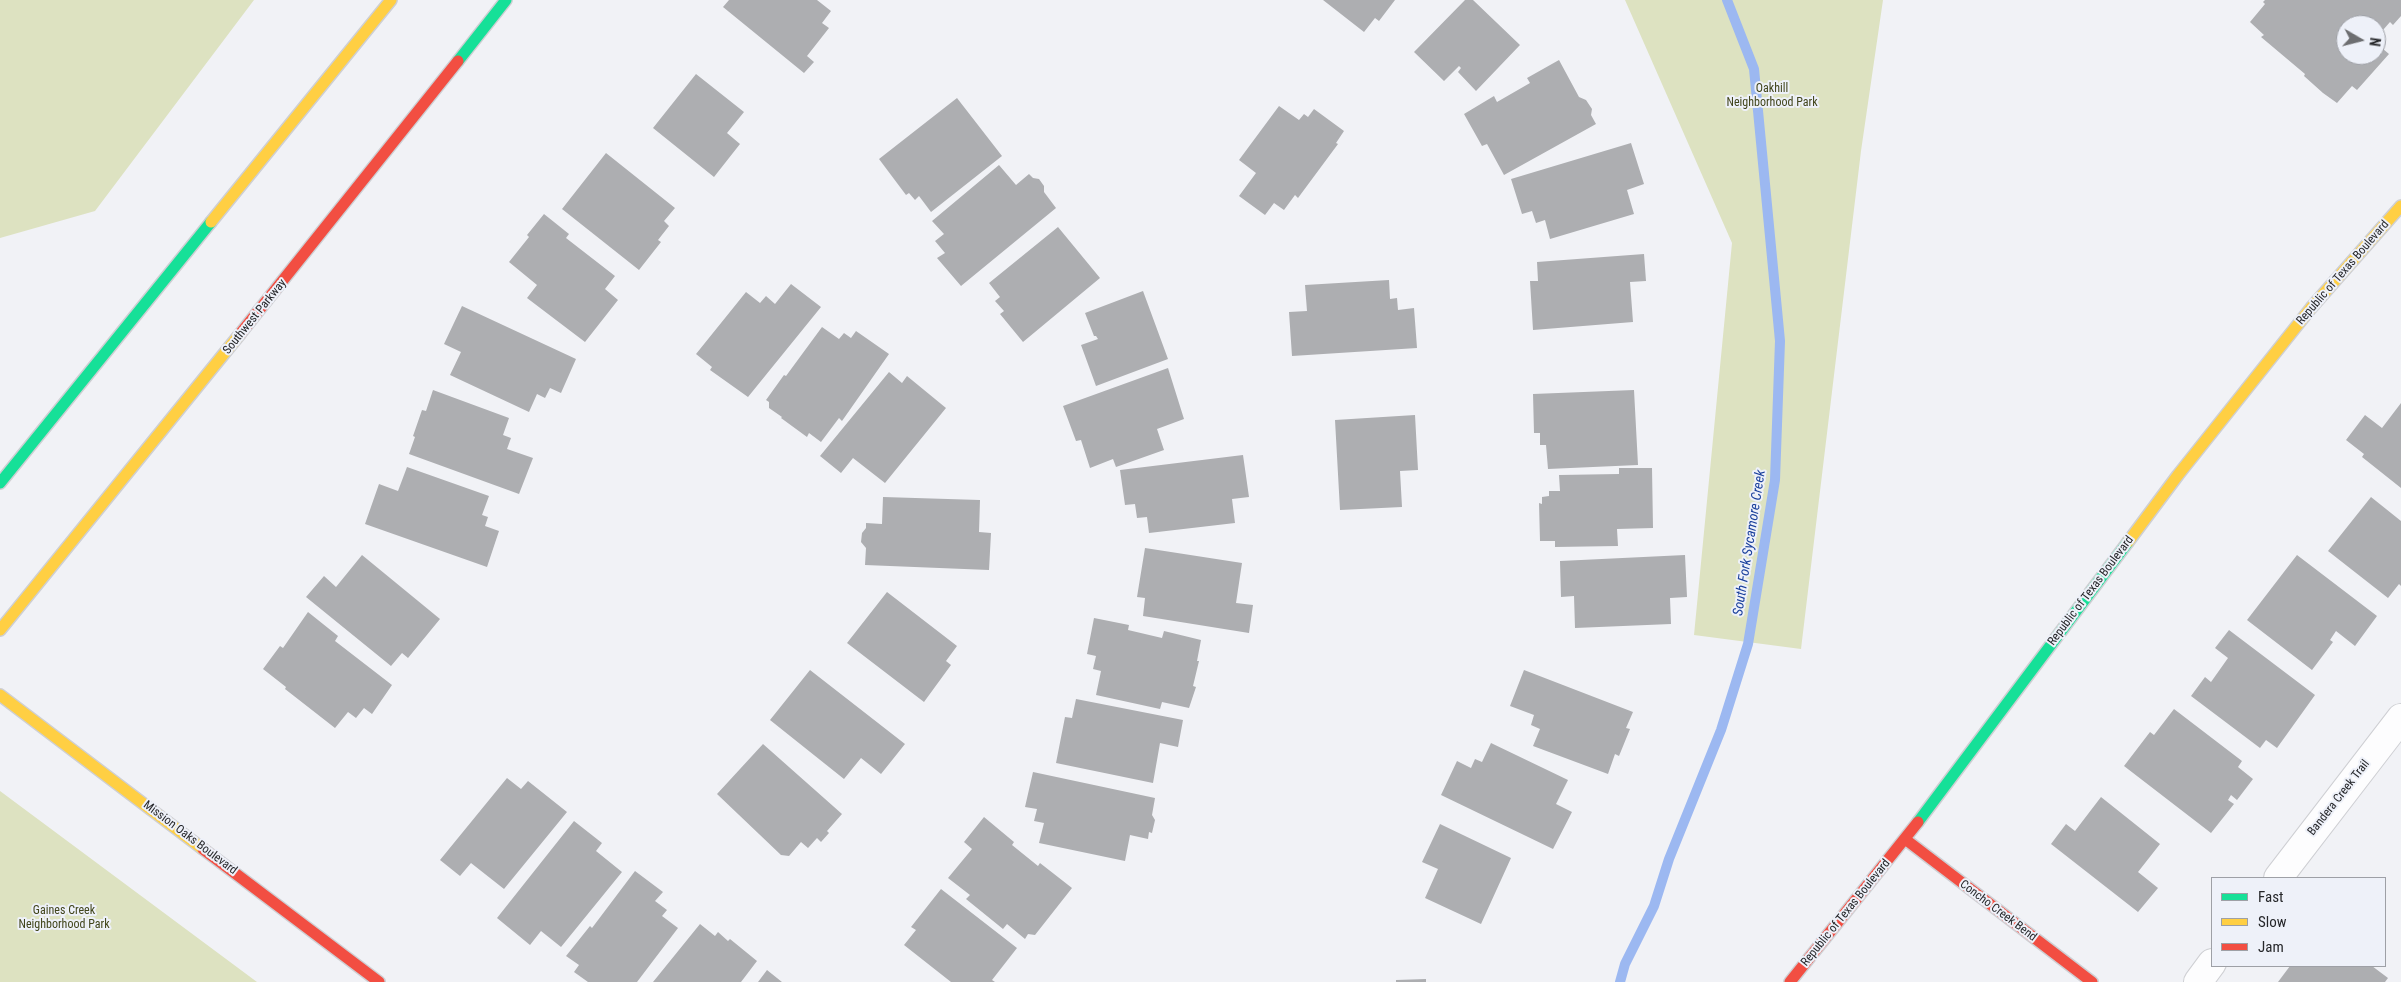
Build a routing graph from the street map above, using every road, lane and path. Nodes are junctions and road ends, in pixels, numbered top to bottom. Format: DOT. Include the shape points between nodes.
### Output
graph roads {
  1 [pos="391,0"];
  2 [pos="506,0"];
  3 [pos="2401,206"];
  4 [pos="0,484"];
  5 [pos="0,630"];
  6 [pos="0,695"];
  7 [pos="2401,718"];
  8 [pos="1904,839"];
  9 [pos="2279,877"];
  10 [pos="2211,964"];
  11 [pos="379,982"];
  12 [pos="1790,982"];
  13 [pos="2092,982"];
  14 [pos="2198,982"];
  1 -- 4 [label="street"];
  2 -- 5 [label="street, Southwest Parkway" via="348,202"];
  3 -- 8 [label="street, Republic of Texas Boulevard" via="2311,308 2178,475"];
  6 -- 11 [label="street, Mission Oaks Boulevard"];
  7 -- 9 [label="street, Bandera Creek Trail"];
  8 -- 12 [label="street, Republic of Texas Boulevard"];
  8 -- 13 [label="street, Concho Creek Bend"];
  10 -- 14 [label="street"];
}
